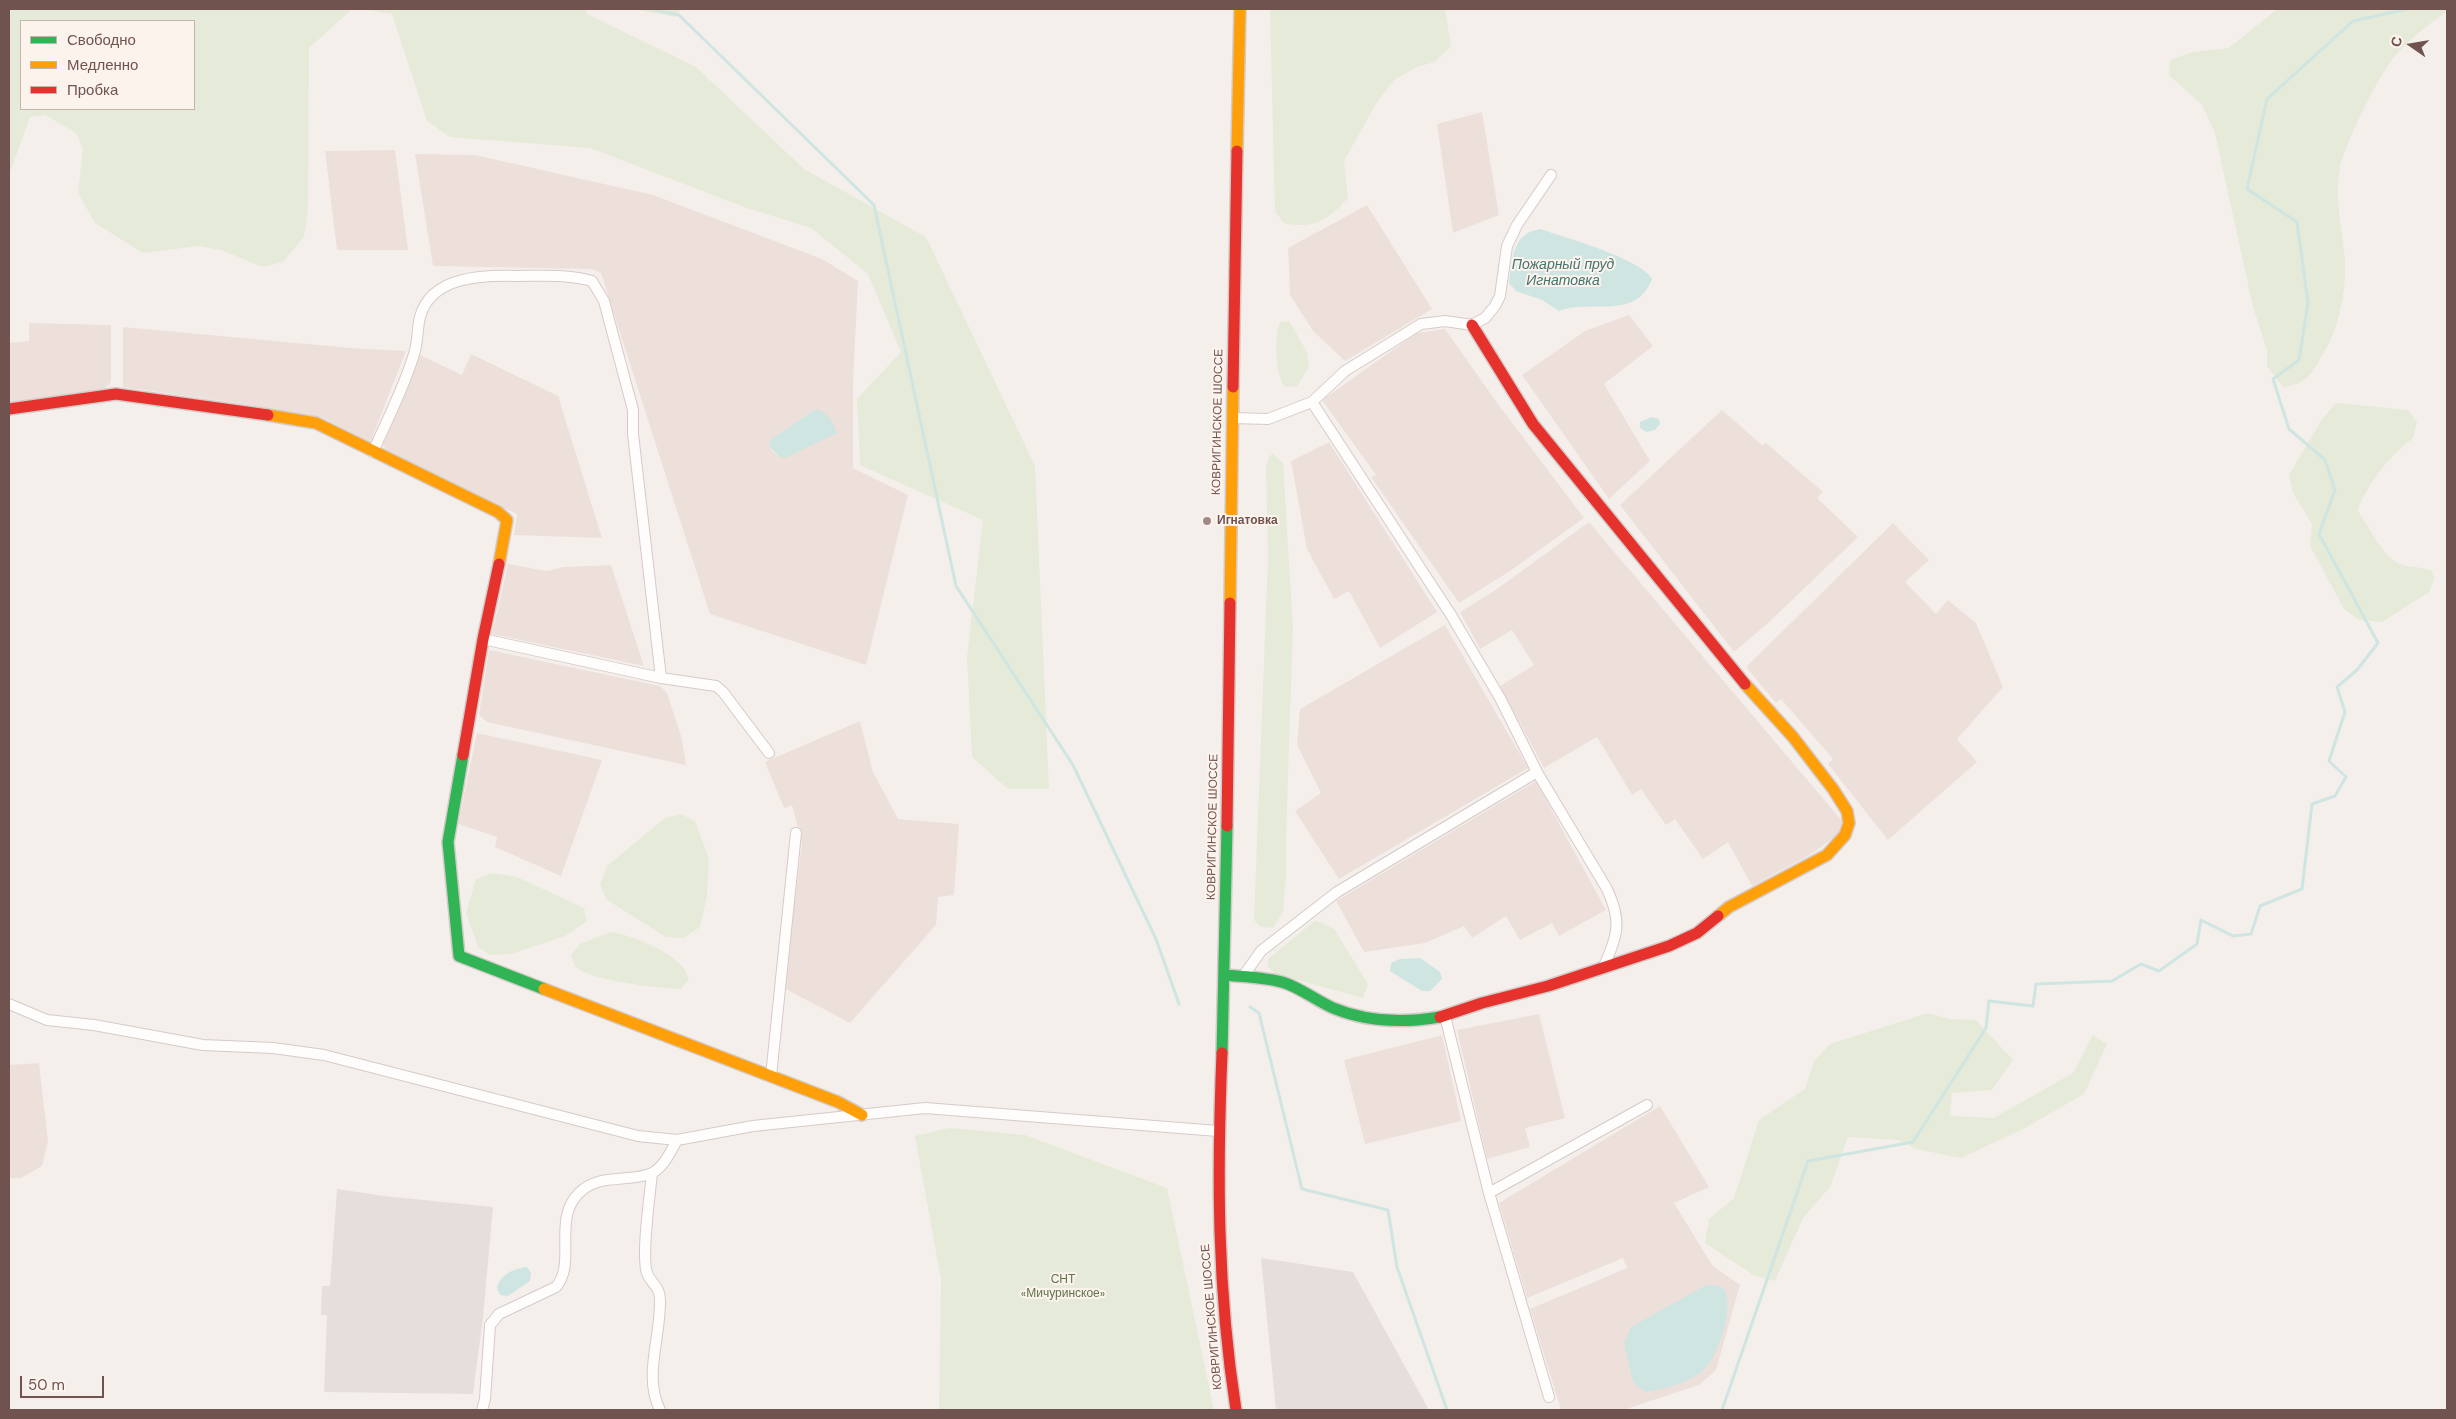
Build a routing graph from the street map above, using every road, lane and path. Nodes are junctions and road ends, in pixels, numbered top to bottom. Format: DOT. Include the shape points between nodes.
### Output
graph roads {
  1 [pos="1240,9"];
  2 [pos="1551,175"];
  3 [pos="1472,325"];
  4 [pos="1312,402"];
  5 [pos="9,409"];
  6 [pos="1232,418"];
  7 [pos="373,452"];
  8 [pos="483,640"];
  9 [pos="661,678"];
  10 [pos="769,753"];
  11 [pos="1537,772"];
  12 [pos="796,833"];
  13 [pos="1604,966"];
  14 [pos="1224,975"];
  15 [pos="1244,975"];
  16 [pos="9,1004"];
  17 [pos="1445,1016"];
  18 [pos="771,1076"];
  19 [pos="1647,1105"];
  20 [pos="862,1115"];
  21 [pos="1218,1131"];
  22 [pos="677,1140"];
  23 [pos="652,1173"];
  24 [pos="1488,1194"];
  25 [pos="1549,1397"];
  26 [pos="482,1410"];
  27 [pos="660,1410"];
  28 [pos="1236,1410"];
  1 -- 6 [label="street, КОВРИГИНСКОЕ ШОССЕ"];
  2 -- 3 [label="street" via="1517,225 1507,246 1495,306 1485,318"];
  3 -- 4 [label="street" via="1445,320 1421,324 1345,371"];
  3 -- 13 [label="street" via="1533,424 1725,662 1794,737 1848,811 1846,835 1827,854 1728,907 1697,933 1669,946"];
  4 -- 6 [label="street" via="1268,419"];
  4 -- 11 [label="street" via="1452,615 1500,698"];
  5 -- 7 [label="street" via="116,394 316,423"];
  6 -- 14 [label="street, КОВРИГИНСКОЕ ШОССЕ"];
  7 -- 8 [label="street" via="498,512 507,520"];
  7 -- 9 [label="street" via="415,354 423,308 444,286 463,279 511,276 580,277 592,281 604,302 633,410"];
  8 -- 9 [label="street"];
  8 -- 18 [label="street" via="448,842 459,956"];
  9 -- 10 [label="street" via="716,686"];
  11 -- 13 [label="street" via="1607,889 1616,910 1618,926"];
  11 -- 15 [label="street" via="1337,892 1261,951"];
  12 -- 18 [label="street"];
  13 -- 17 [label="street"];
  14 -- 15 [label="street"];
  14 -- 21 [label="street, КОВРИГИНСКОЕ ШОССЕ"];
  15 -- 17 [label="street" via="1288,984 1333,1008 1358,1016 1415,1020"];
  16 -- 22 [label="street" via="47,1020 94,1025 203,1045 272,1048 324,1055 638,1136"];
  17 -- 24 [label="street"];
  18 -- 20 [label="street"];
  19 -- 24 [label="street"];
  20 -- 21 [label="street" via="925,1108"];
  20 -- 22 [label="street" via="753,1126"];
  21 -- 28 [label="street, КОВРИГИНСКОЕ ШОССЕ" via="1220,1268"];
  22 -- 23 [label="street" via="668,1158"];
  23 -- 26 [label="street" via="594,1183 579,1192 566,1214 560,1283 499,1314 490,1325"];
  23 -- 27 [label="street" via="646,1245 648,1273 657,1286 660,1300 652,1380 654,1399"];
  24 -- 25 [label="street"];
}
